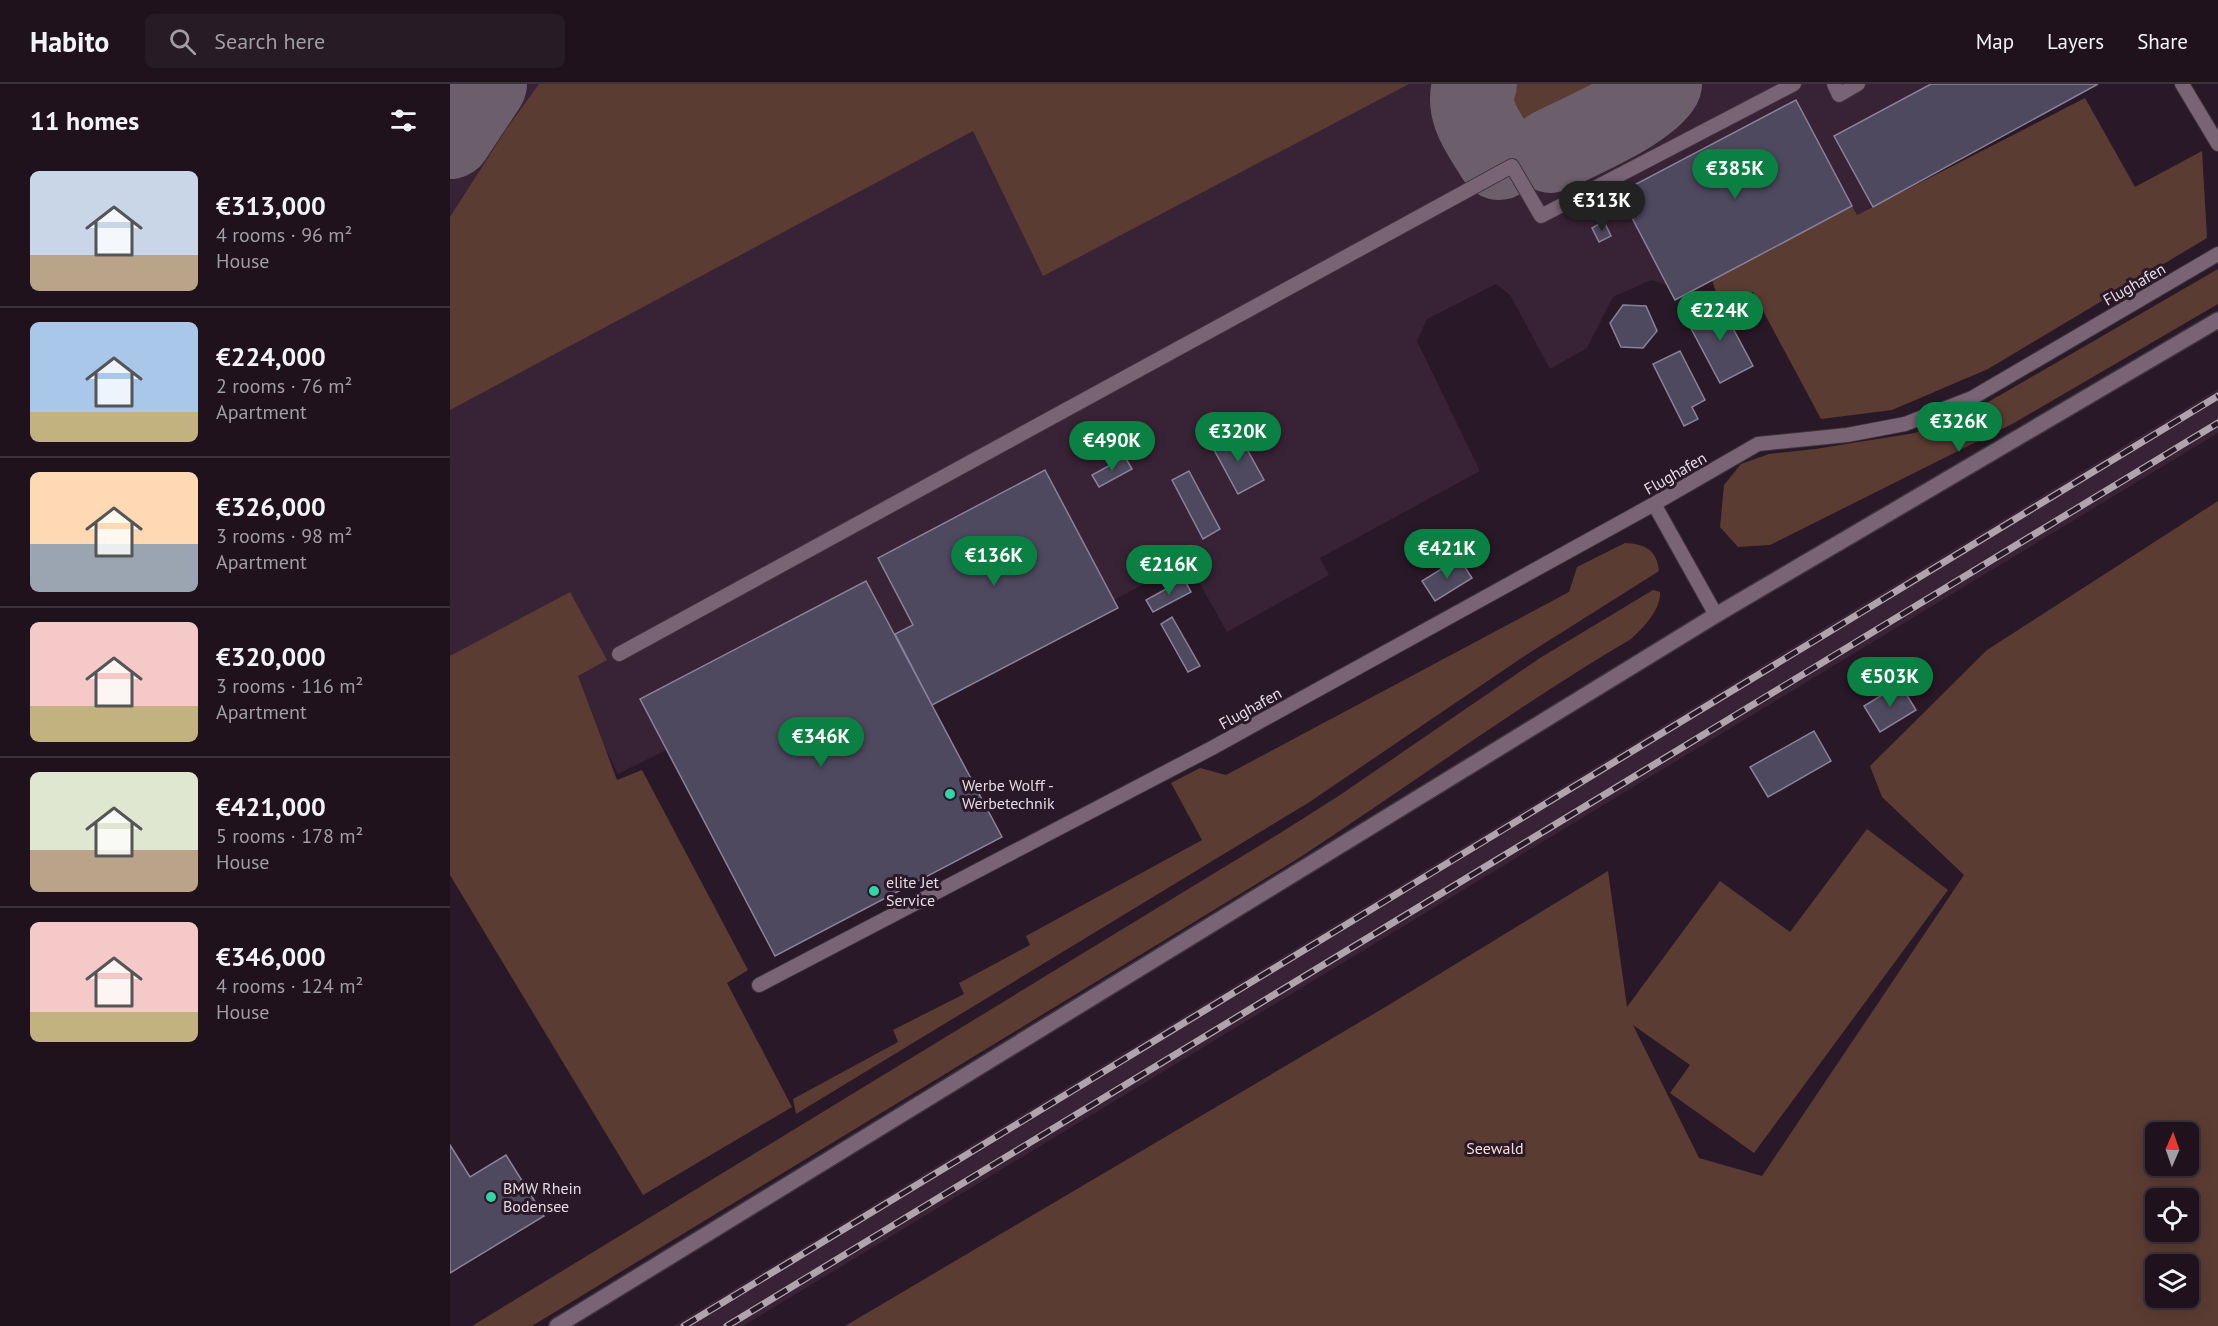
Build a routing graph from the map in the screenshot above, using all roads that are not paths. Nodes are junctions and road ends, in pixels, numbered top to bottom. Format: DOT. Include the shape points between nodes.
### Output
graph roads {
  1 [pos="1794,84"];
  2 [pos="1834,84"];
  3 [pos="1858,84"];
  4 [pos="2182,84"];
  5 [pos="2218,144"];
  6 [pos="2218,254"];
  7 [pos="2218,320"];
  8 [pos="1654,504"];
  9 [pos="1716,615"];
  10 [pos="619,654"];
  11 [pos="759,985"];
  12 [pos="556,1326"];
  1 -- 10 [label="lane" via="1541,216 1512,166"];
  2 -- 3 [label="lane" via="1839,95"];
  4 -- 5 [label="lane"];
  6 -- 8 [label="lane, Flughafen" via="1972,398 1905,424 1847,435 1758,444"];
  7 -- 9 [label="street"];
  8 -- 9 [label="lane"];
  8 -- 11 [label="lane, Flughafen" via="1166,773"];
  9 -- 12 [label="street"];
}
